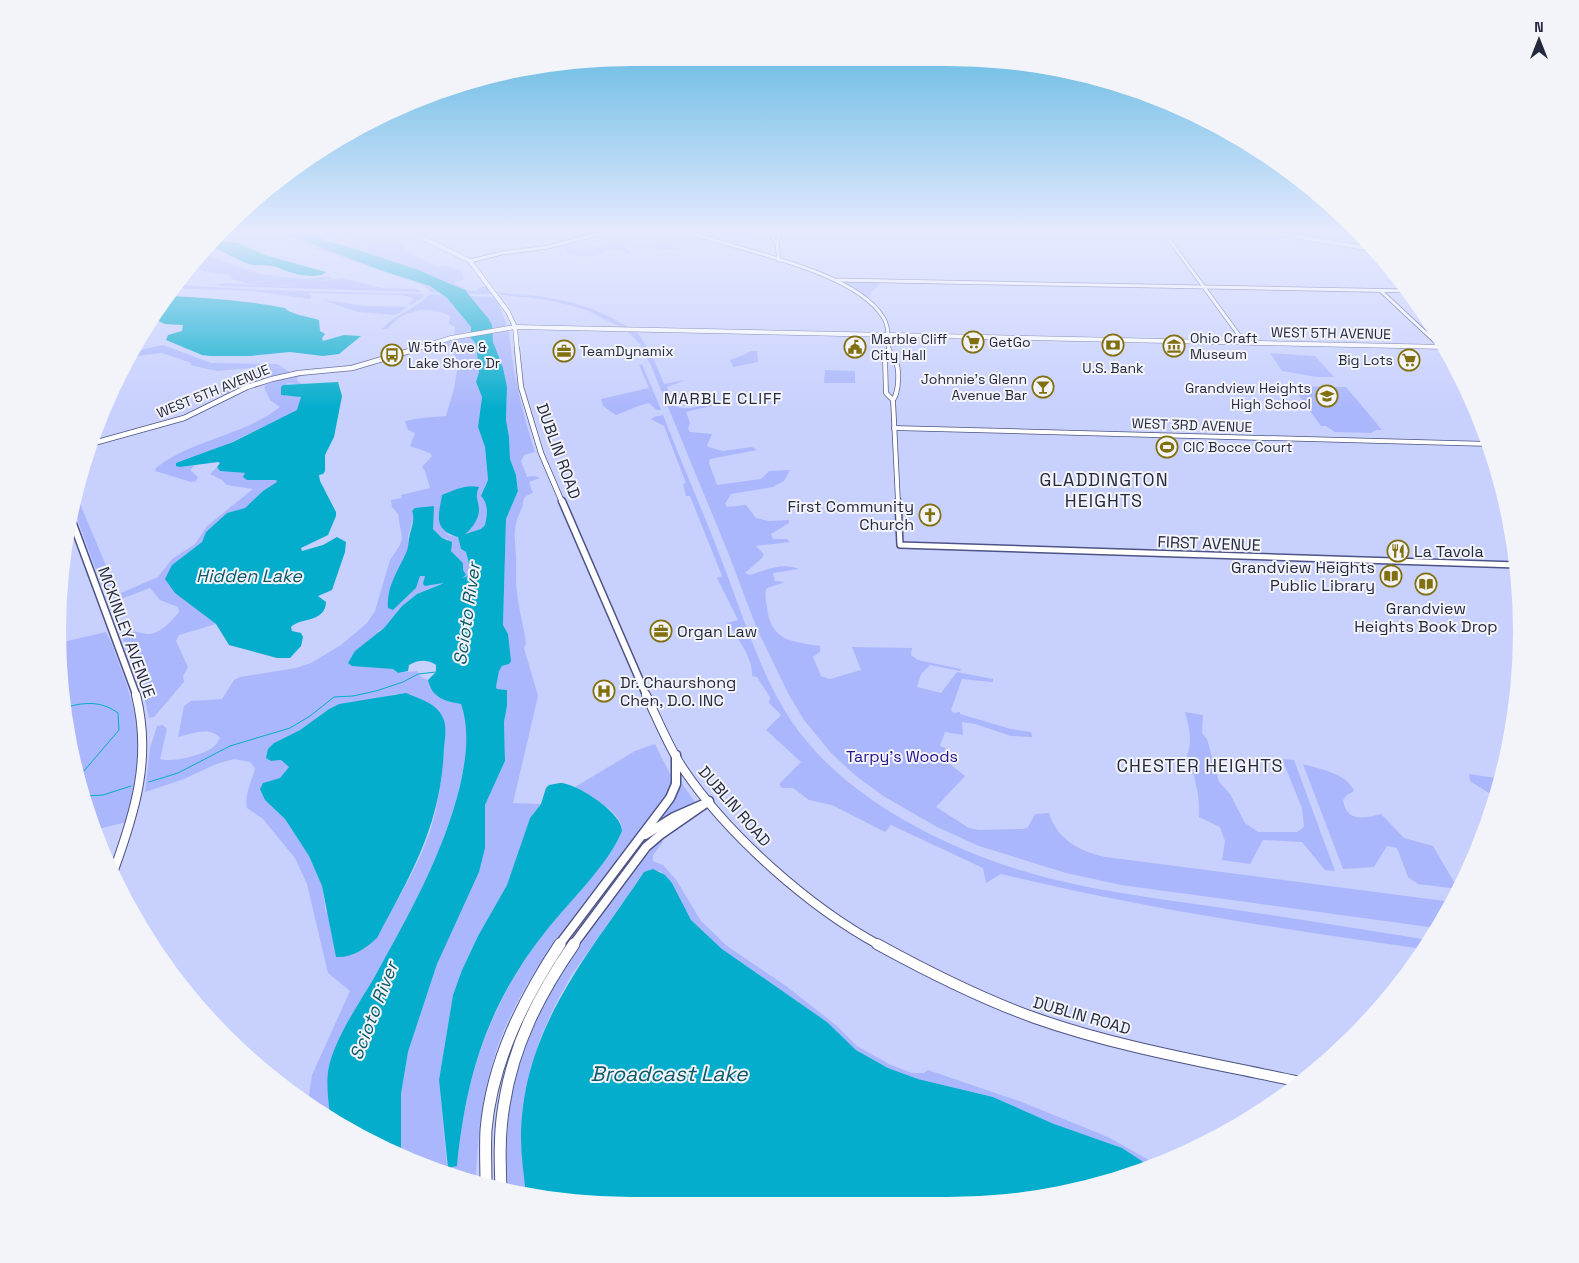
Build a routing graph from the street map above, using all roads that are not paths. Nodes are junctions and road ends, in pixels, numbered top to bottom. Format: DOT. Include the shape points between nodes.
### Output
graph roads {
  1 [pos="492,290"];
  2 [pos="851,290"];
  3 [pos="1206,290"];
  4 [pos="1377,290"];
  5 [pos="1381,290"];
  6 [pos="1399,291"];
  7 [pos="515,327"];
  8 [pos="1426,331"];
  9 [pos="889,334"];
  10 [pos="1244,342"];
  11 [pos="1436,347"];
  12 [pos="890,354"];
  13 [pos="893,400"];
  14 [pos="894,428"];
  15 [pos="99,442"];
  16 [pos="1481,444"];
  17 [pos="75,530"];
  18 [pos="1509,565"];
  19 [pos="676,755"];
  20 [pos="709,801"];
  21 [pos="637,841"];
  22 [pos="116,864"];
  23 [pos="1292,1080"];
  24 [pos="486,1177"];
  25 [pos="501,1181"];
  1 -- 7 [label="main road, DUBLIN ROAD"];
  2 -- 9 [label="street" via="876,308 887,324"];
  3 -- 10 [label="street"];
  4 -- 5 [label="street"];
  5 -- 6 [label="street"];
  5 -- 8 [label="street"];
  7 -- 9 [label="main road, WEST 5TH AVENUE"];
  7 -- 15 [label="main road, WEST 5TH AVENUE" via="456,337 367,364 265,381 177,420"];
  7 -- 19 [label="main road, DUBLIN ROAD" via="521,387 541,453 650,705"];
  9 -- 10 [label="main road, WEST 5TH AVENUE"];
  9 -- 12 [label="street"];
  10 -- 11 [label="main road, WEST 5TH AVENUE"];
  12 -- 13 [label="street" via="895,359 898,394"];
  12 -- 13 [label="street" via="886,359 886,393"];
  13 -- 14 [label="street"];
  14 -- 16 [label="street, WEST 3RD AVENUE"];
  14 -- 18 [label="street, FIRST AVENUE" via="900,546"];
  17 -- 22 [label="main road, MCKINLEY AVENUE" via="137,697 143,732 142,773 131,822"];
  19 -- 20 [label="main road, DUBLIN ROAD"];
  19 -- 21 [label="highway" via="674,791"];
  20 -- 21 [label="highway" via="658,825"];
  20 -- 23 [label="main road, DUBLIN ROAD" via="739,838 808,898 888,952 951,983 1035,1018 1096,1036"];
  20 -- 25 [label="highway" via="666,830 645,849 580,933 539,998 510,1072 499,1155"];
  21 -- 24 [label="highway" via="563,939 520,1010 497,1071 486,1130"];
}
